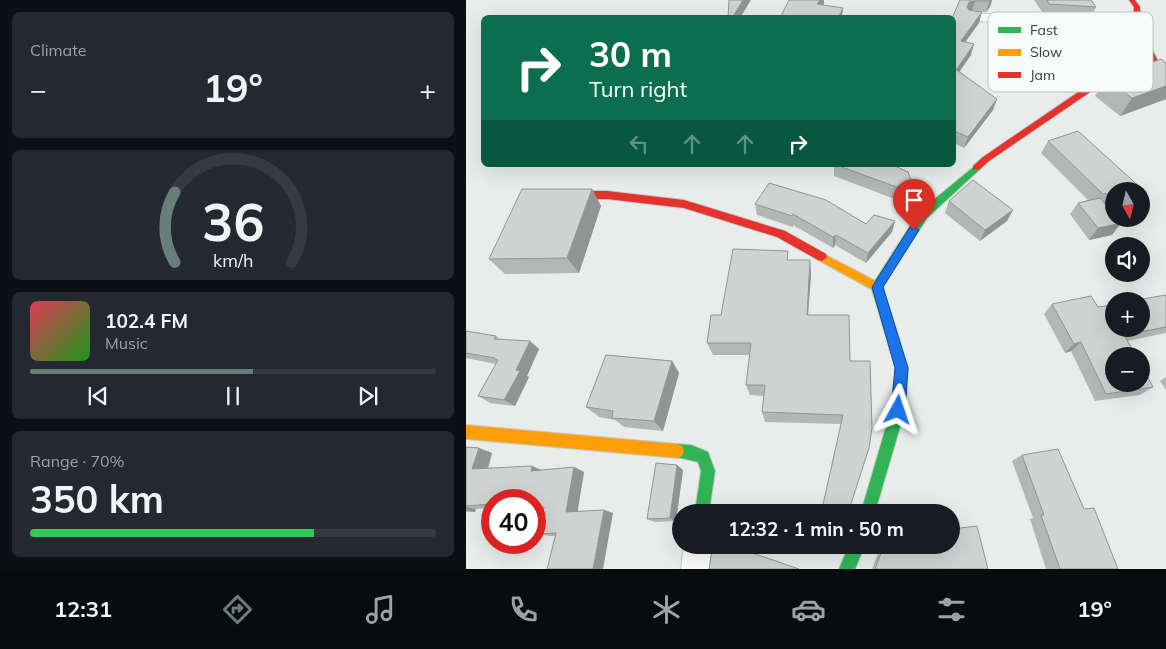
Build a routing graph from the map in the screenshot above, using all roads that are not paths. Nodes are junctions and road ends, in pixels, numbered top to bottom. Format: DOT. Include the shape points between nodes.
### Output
graph roads {
  1 [pos="1132,0"];
  2 [pos="1137,12"];
  3 [pos="972,17"];
  4 [pos="988,18"];
  5 [pos="1083,92"];
  6 [pos="548,195"];
  7 [pos="877,287"];
  8 [pos="466,432"];
  9 [pos="703,504"];
  10 [pos="870,504"];
  11 [pos="697,554"];
  12 [pos="853,554"];
  13 [pos="695,569"];
  14 [pos="847,569"];
  1 -- 2 [label="street"];
  3 -- 4 [label="street"];
  5 -- 7 [label="street" via="986,159 923,215"];
  6 -- 7 [label="street" via="607,195 684,204 781,234"];
  7 -- 10 [label="street" via="902,368 898,410"];
  8 -- 9 [label="street" via="691,452 703,457 708,471"];
  11 -- 13 [label="street"];
  12 -- 14 [label="street"];
}
